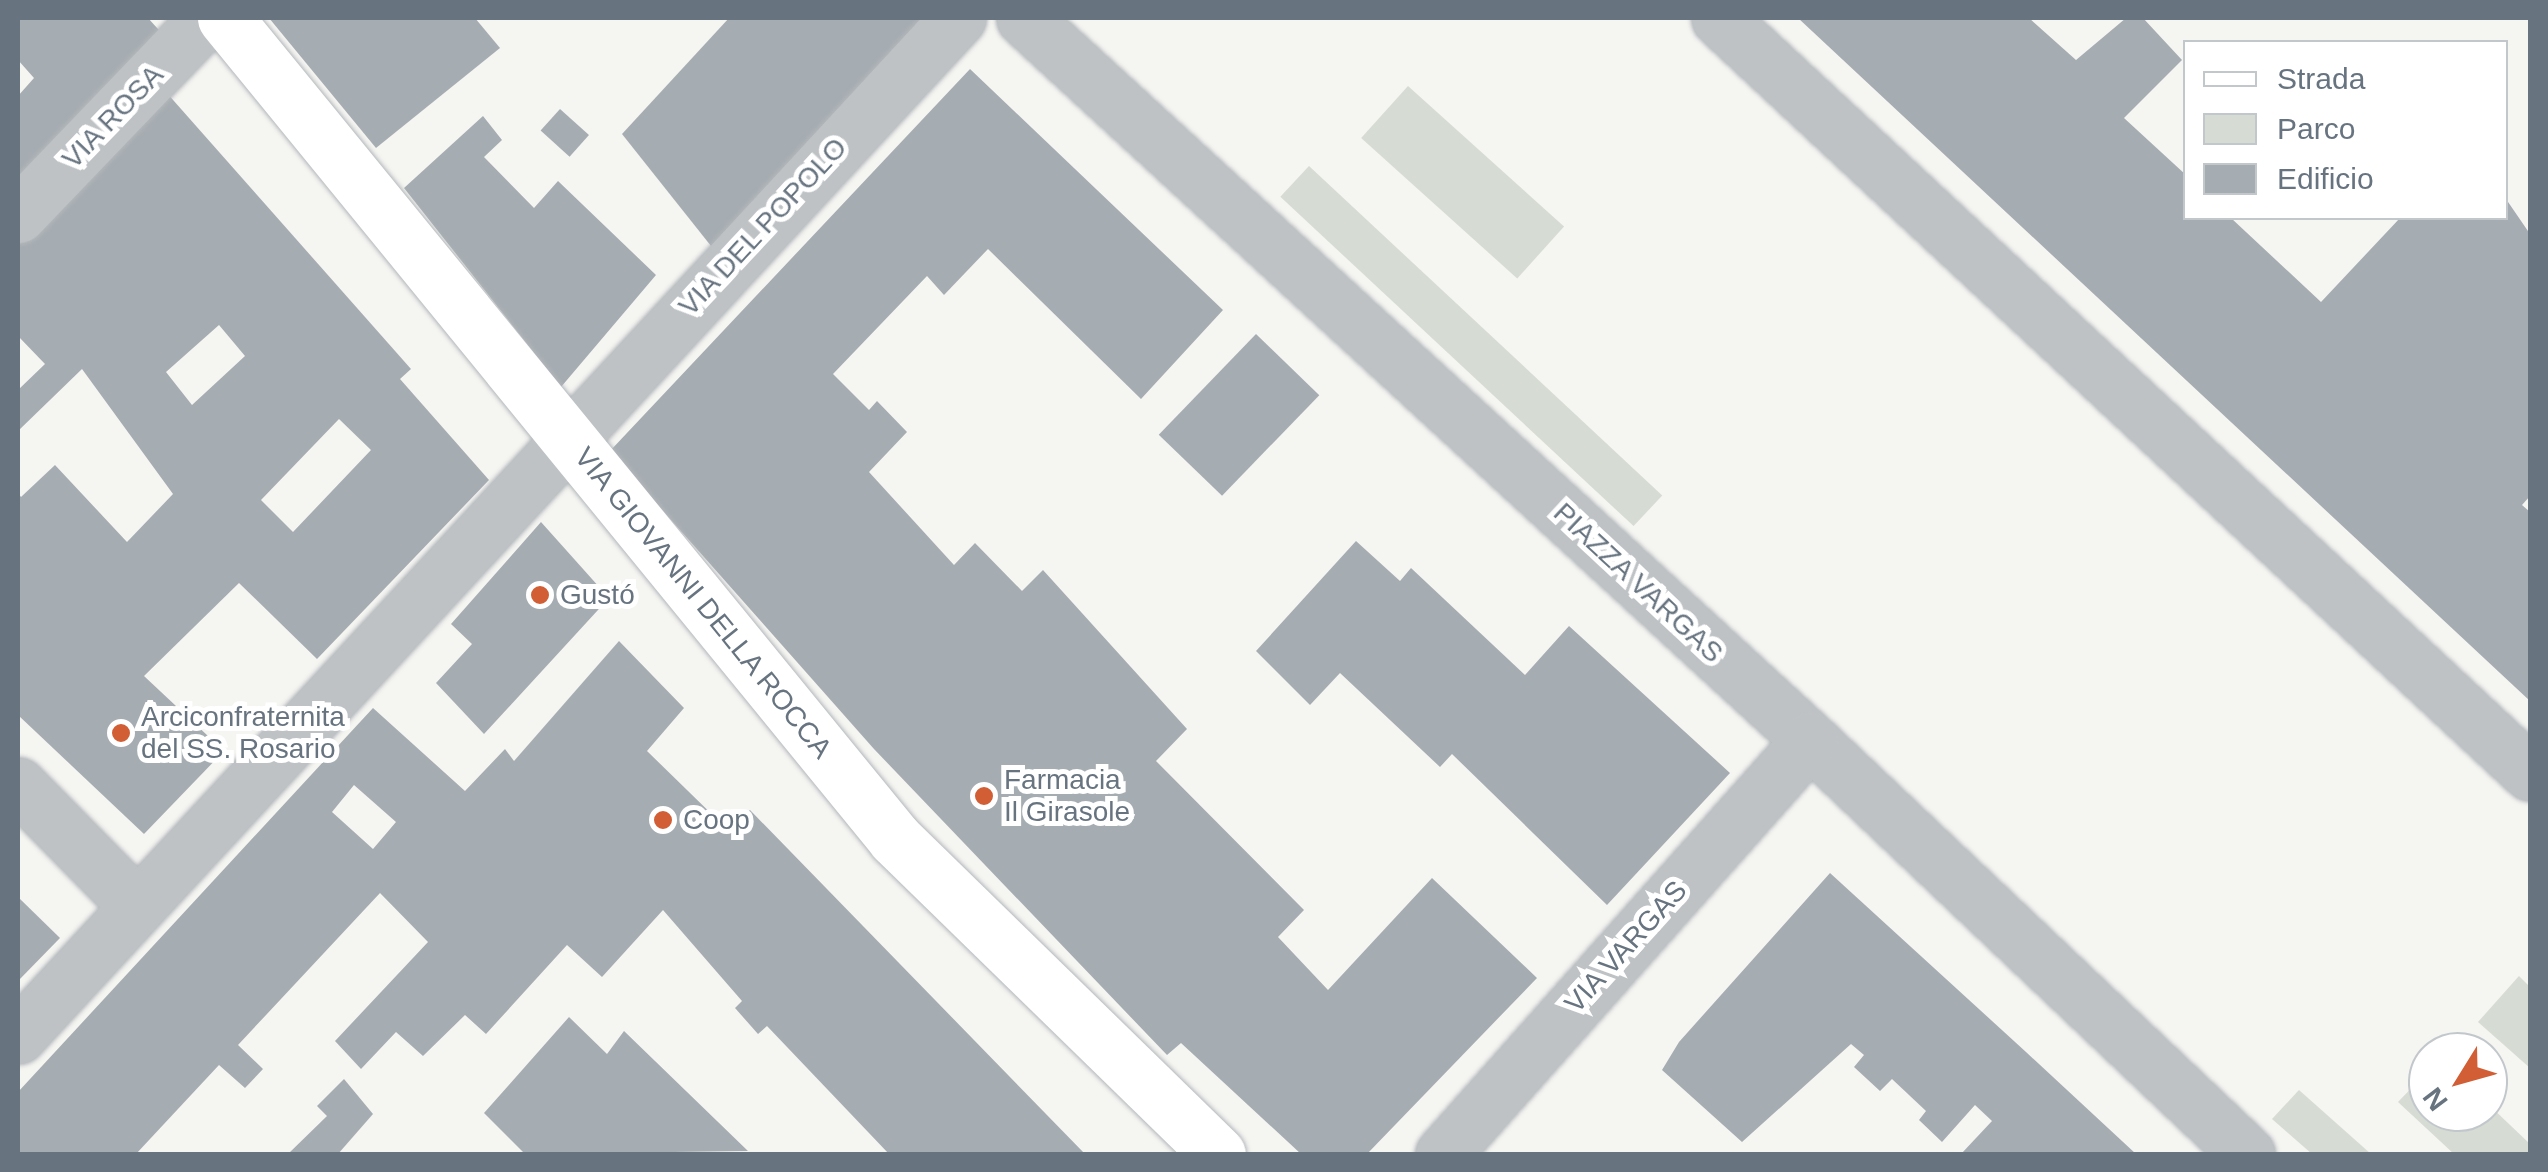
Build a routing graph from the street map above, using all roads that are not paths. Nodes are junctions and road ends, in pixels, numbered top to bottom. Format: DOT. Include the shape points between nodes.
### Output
graph roads {
  1 [pos="208,18"];
  2 [pos="225,18"];
  3 [pos="958,18"];
  4 [pos="1024,18"];
  5 [pos="1719,18"];
  6 [pos="18,215"];
  7 [pos="567,437"];
  8 [pos="1810,740"];
  9 [pos="2530,773"];
  10 [pos="18,784"];
  11 [pos="137,906"];
  12 [pos="18,1036"];
  13 [pos="1218,1154"];
  14 [pos="1443,1154"];
  15 [pos="2247,1154"];
  1 -- 6 [label="street, VIA ROSA"];
  2 -- 7 [label="street, VIA GIOVANNI DELLA ROCCA"];
  3 -- 7 [label="street, VIA DEL POPOLO"];
  4 -- 8 [label="street, PIAZZA VARGAS"];
  5 -- 9 [label="street"];
  7 -- 11 [label="street, VIA DEL POPOLO"];
  7 -- 13 [label="street, VIA GIOVANNI DELLA ROCCA" via="895,839"];
  8 -- 14 [label="street, VIA VARGAS"];
  8 -- 15 [label="street, PIAZZA VARGAS"];
  10 -- 11 [label="street"];
  11 -- 12 [label="street, VIA DEL POPOLO"];
}
